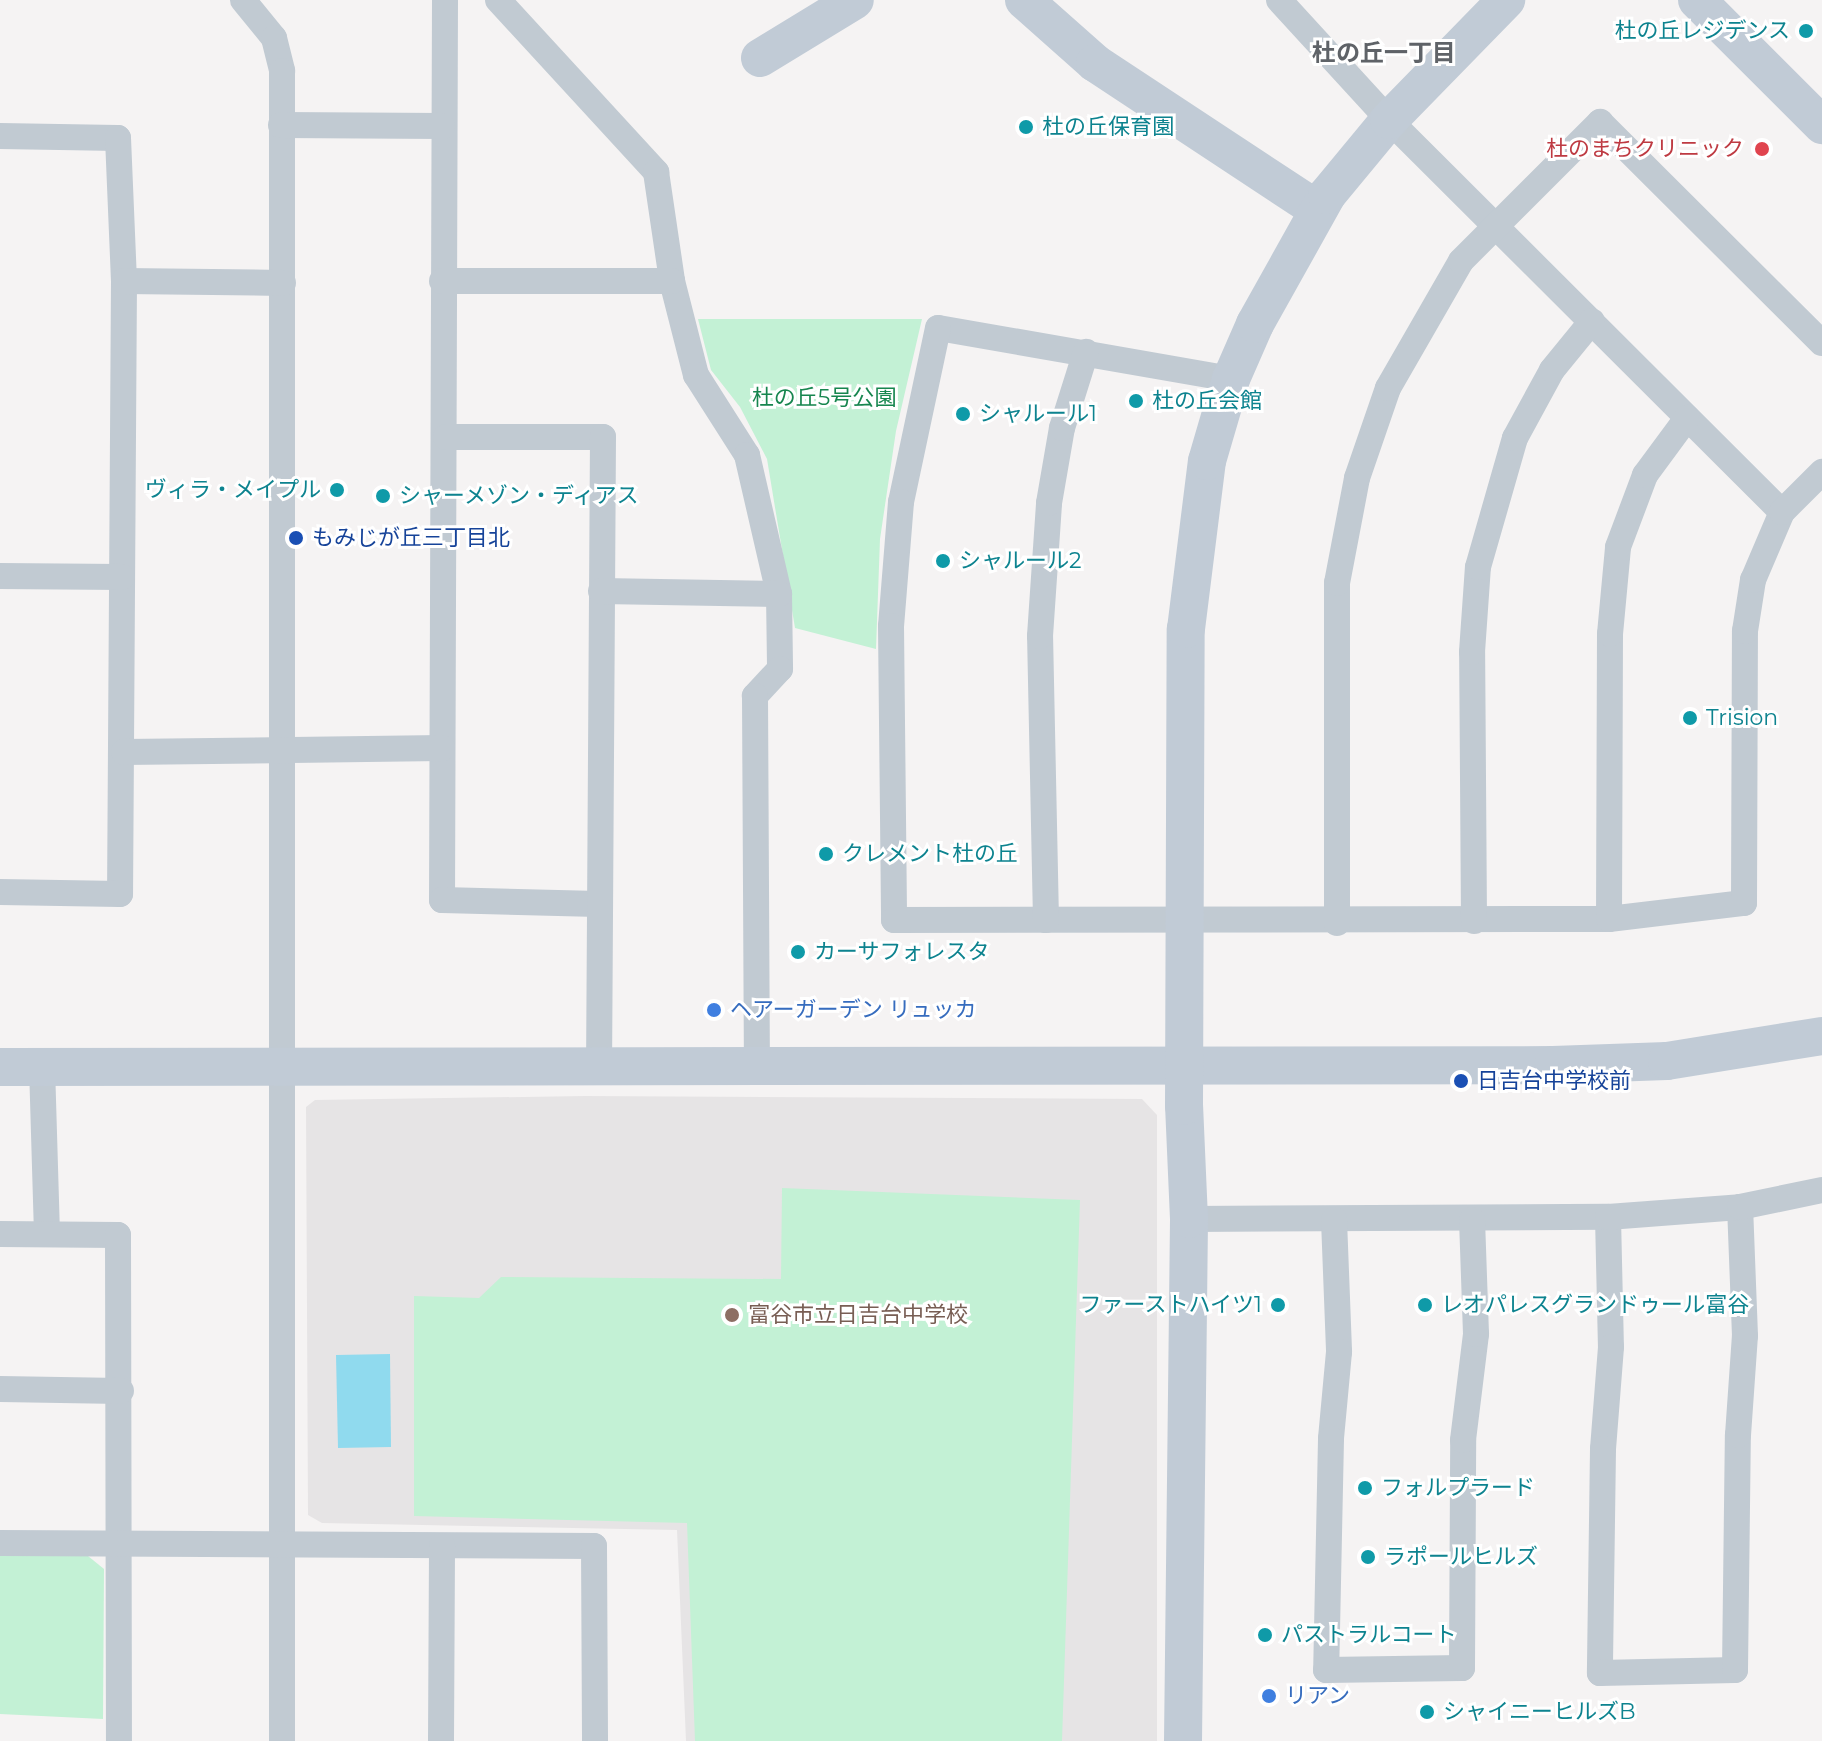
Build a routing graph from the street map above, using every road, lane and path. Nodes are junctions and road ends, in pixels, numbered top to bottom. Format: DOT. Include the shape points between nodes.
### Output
graph roads {
  1 [pos="243,0"];
  2 [pos="445,0"];
  3 [pos="498,0"];
  4 [pos="855,0"];
  5 [pos="1024,0"];
  6 [pos="1506,0"];
  7 [pos="1697,0"];
  8 [pos="1289,4"];
  9 [pos="760,58"];
  10 [pos="1389,120"];
  11 [pos="281,125"];
  12 [pos="1822,125"];
  13 [pos="442,126"];
  14 [pos="0,136"];
  15 [pos="1318,210"];
  16 [pos="1496,225"];
  17 [pos="124,281"];
  18 [pos="442,281"];
  19 [pos="672,281"];
  20 [pos="283,283"];
  21 [pos="1592,321"];
  22 [pos="1822,343"];
  23 [pos="1086,352"];
  24 [pos="1231,379"];
  25 [pos="1687,418"];
  26 [pos="446,437"];
  27 [pos="1822,472"];
  28 [pos="1782,512"];
  29 [pos="0,576"];
  30 [pos="122,577"];
  31 [pos="601,591"];
  32 [pos="779,594"];
  33 [pos="442,748"];
  34 [pos="280,749"];
  35 [pos="124,752"];
  36 [pos="0,892"];
  37 [pos="598,904"];
  38 [pos="1609,919"];
  39 [pos="1046,920"];
  40 [pos="1188,921"];
  41 [pos="1474,921"];
  42 [pos="1337,923"];
  43 [pos="1822,1036"];
  44 [pos="279,1065"];
  45 [pos="599,1065"];
  46 [pos="42,1066"];
  47 [pos="0,1067"];
  48 [pos="1184,1068"];
  49 [pos="757,1069"];
  50 [pos="1822,1190"];
  51 [pos="1740,1207"];
  52 [pos="1608,1217"];
  53 [pos="1189,1219"];
  54 [pos="1334,1220"];
  55 [pos="1472,1220"];
  56 [pos="0,1234"];
  57 [pos="47,1234"];
  58 [pos="0,1389"];
  59 [pos="121,1391"];
  60 [pos="0,1543"];
  61 [pos="119,1544"];
  62 [pos="281,1545"];
  63 [pos="442,1546"];
  64 [pos="119,1741"];
  65 [pos="282,1741"];
  66 [pos="441,1741"];
  67 [pos="595,1741"];
  68 [pos="1183,1741"];
  1 -- 11 [label="street" via="274,38 282,71"];
  2 -- 13 [label="street"];
  3 -- 19 [label="street" via="656,172"];
  4 -- 9 [label="street"];
  5 -- 15 [label="street" via="1095,63"];
  6 -- 10 [label="street"];
  7 -- 12 [label="street"];
  8 -- 10 [label="street"];
  10 -- 15 [label="street"];
  10 -- 16 [label="street"];
  11 -- 13 [label="street"];
  11 -- 20 [label="street"];
  13 -- 18 [label="street"];
  14 -- 17 [label="street" via="118,138"];
  15 -- 24 [label="street"];
  16 -- 21 [label="street"];
  16 -- 22 [label="street" via="1600,122"];
  16 -- 42 [label="street" via="1461,261 1388,388 1357,478 1337,583"];
  17 -- 20 [label="street"];
  17 -- 30 [label="street"];
  18 -- 19 [label="street"];
  18 -- 26 [label="street"];
  19 -- 32 [label="street" via="696,375 747,455"];
  20 -- 34 [label="street"];
  21 -- 25 [label="street"];
  21 -- 41 [label="street" via="1552,370 1515,438 1478,567 1472,652"];
  23 -- 24 [label="street"];
  23 -- 39 [label="street" via="1062,428 1049,503 1040,636"];
  23 -- 39 [label="street" via="938,328 901,502 891,626 894,920"];
  24 -- 40 [label="street" via="1207,461 1186,629"];
  25 -- 28 [label="street"];
  25 -- 38 [label="street" via="1645,475 1618,547 1610,634"];
  26 -- 31 [label="street" via="603,437"];
  26 -- 33 [label="street"];
  27 -- 28 [label="street"];
  28 -- 38 [label="street" via="1753,580 1745,631 1744,903"];
  29 -- 30 [label="street"];
  30 -- 35 [label="street"];
  31 -- 32 [label="street"];
  31 -- 37 [label="street"];
  32 -- 49 [label="street" via="780,669 755,696"];
  33 -- 34 [label="street"];
  33 -- 37 [label="street" via="442,900"];
  34 -- 35 [label="street"];
  34 -- 44 [label="street"];
  35 -- 36 [label="street" via="120,894"];
  37 -- 45 [label="street"];
  38 -- 41 [label="street"];
  39 -- 40 [label="street"];
  40 -- 42 [label="street"];
  40 -- 48 [label="street"];
  41 -- 42 [label="street"];
  43 -- 48 [label="street" via="1667,1061"];
  44 -- 45 [label="street"];
  44 -- 46 [label="street"];
  44 -- 62 [label="street"];
  45 -- 49 [label="street"];
  46 -- 47 [label="street"];
  46 -- 57 [label="street"];
  48 -- 49 [label="street"];
  48 -- 53 [label="street"];
  50 -- 51 [label="street"];
  51 -- 52 [label="street"];
  51 -- 52 [label="street" via="1745,1336 1738,1435 1735,1670 1600,1673 1603,1449 1611,1347"];
  52 -- 55 [label="street"];
  53 -- 54 [label="street"];
  53 -- 68 [label="street"];
  54 -- 55 [label="street"];
  54 -- 55 [label="street" via="1339,1352 1331,1439 1326,1670 1462,1668 1463,1440 1476,1334"];
  56 -- 57 [label="street"];
  57 -- 59 [label="street" via="118,1235"];
  58 -- 59 [label="street"];
  59 -- 61 [label="street"];
  60 -- 61 [label="street"];
  61 -- 62 [label="street"];
  61 -- 64 [label="street"];
  62 -- 63 [label="street"];
  62 -- 65 [label="street"];
  63 -- 66 [label="street"];
  63 -- 67 [label="street" via="594,1546"];
}
